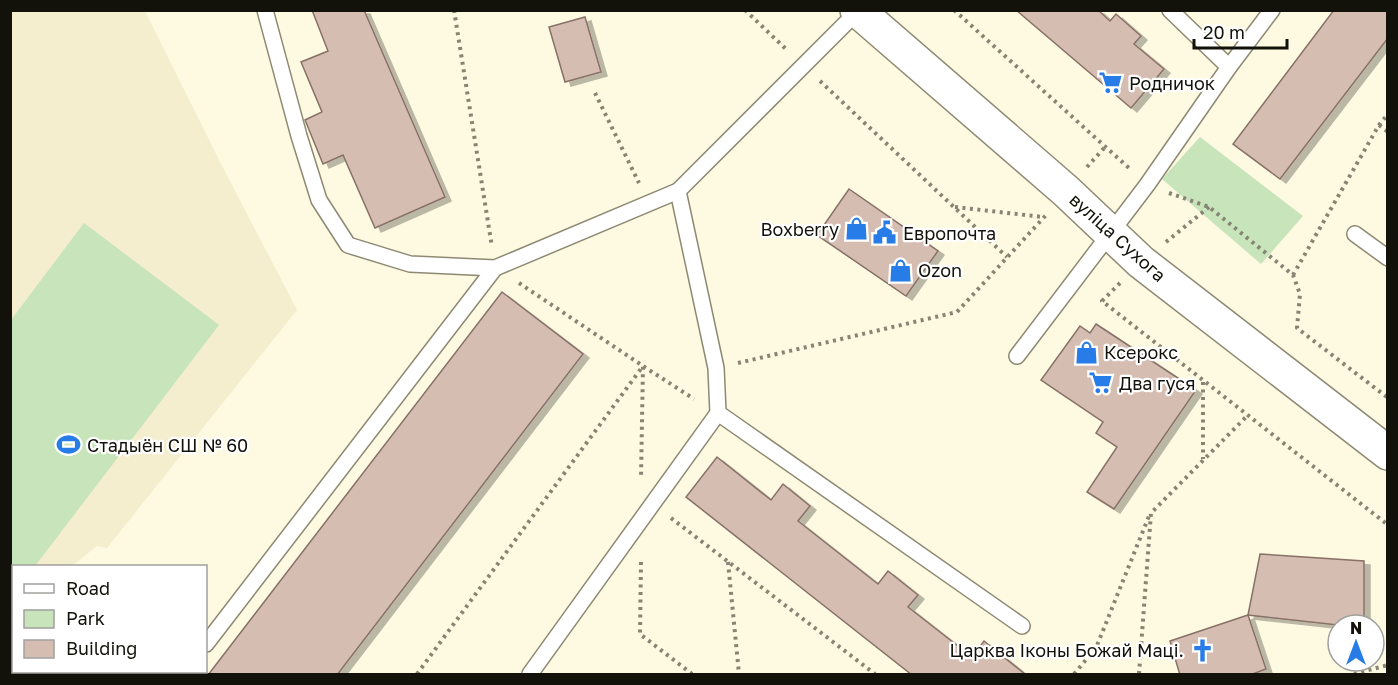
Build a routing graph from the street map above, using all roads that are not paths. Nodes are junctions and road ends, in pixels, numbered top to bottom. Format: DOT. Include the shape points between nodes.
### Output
graph roads {
  1 [pos="265,10"];
  2 [pos="1170,10"];
  3 [pos="1272,10"];
  4 [pos="857,11"];
  5 [pos="1228,67"];
  6 [pos="678,191"];
  7 [pos="1111,234"];
  8 [pos="1355,234"];
  9 [pos="1388,258"];
  10 [pos="495,268"];
  11 [pos="1017,356"];
  12 [pos="718,413"];
  13 [pos="1388,453"];
  14 [pos="1022,626"];
  15 [pos="207,643"];
  16 [pos="530,675"];
  1 -- 10 [label="lane" via="319,200 348,244 410,264"];
  2 -- 5 [label="lane"];
  3 -- 5 [label="lane"];
  4 -- 6 [label="lane"];
  4 -- 7 [label="street, вуліца Сухога"];
  5 -- 7 [label="lane"];
  6 -- 10 [label="lane"];
  6 -- 12 [label="lane" via="716,368"];
  7 -- 11 [label="lane"];
  7 -- 13 [label="street, вуліца Сухога" via="1141,262"];
  8 -- 9 [label="lane"];
  10 -- 15 [label="lane"];
  12 -- 14 [label="lane"];
  12 -- 16 [label="lane"];
}
